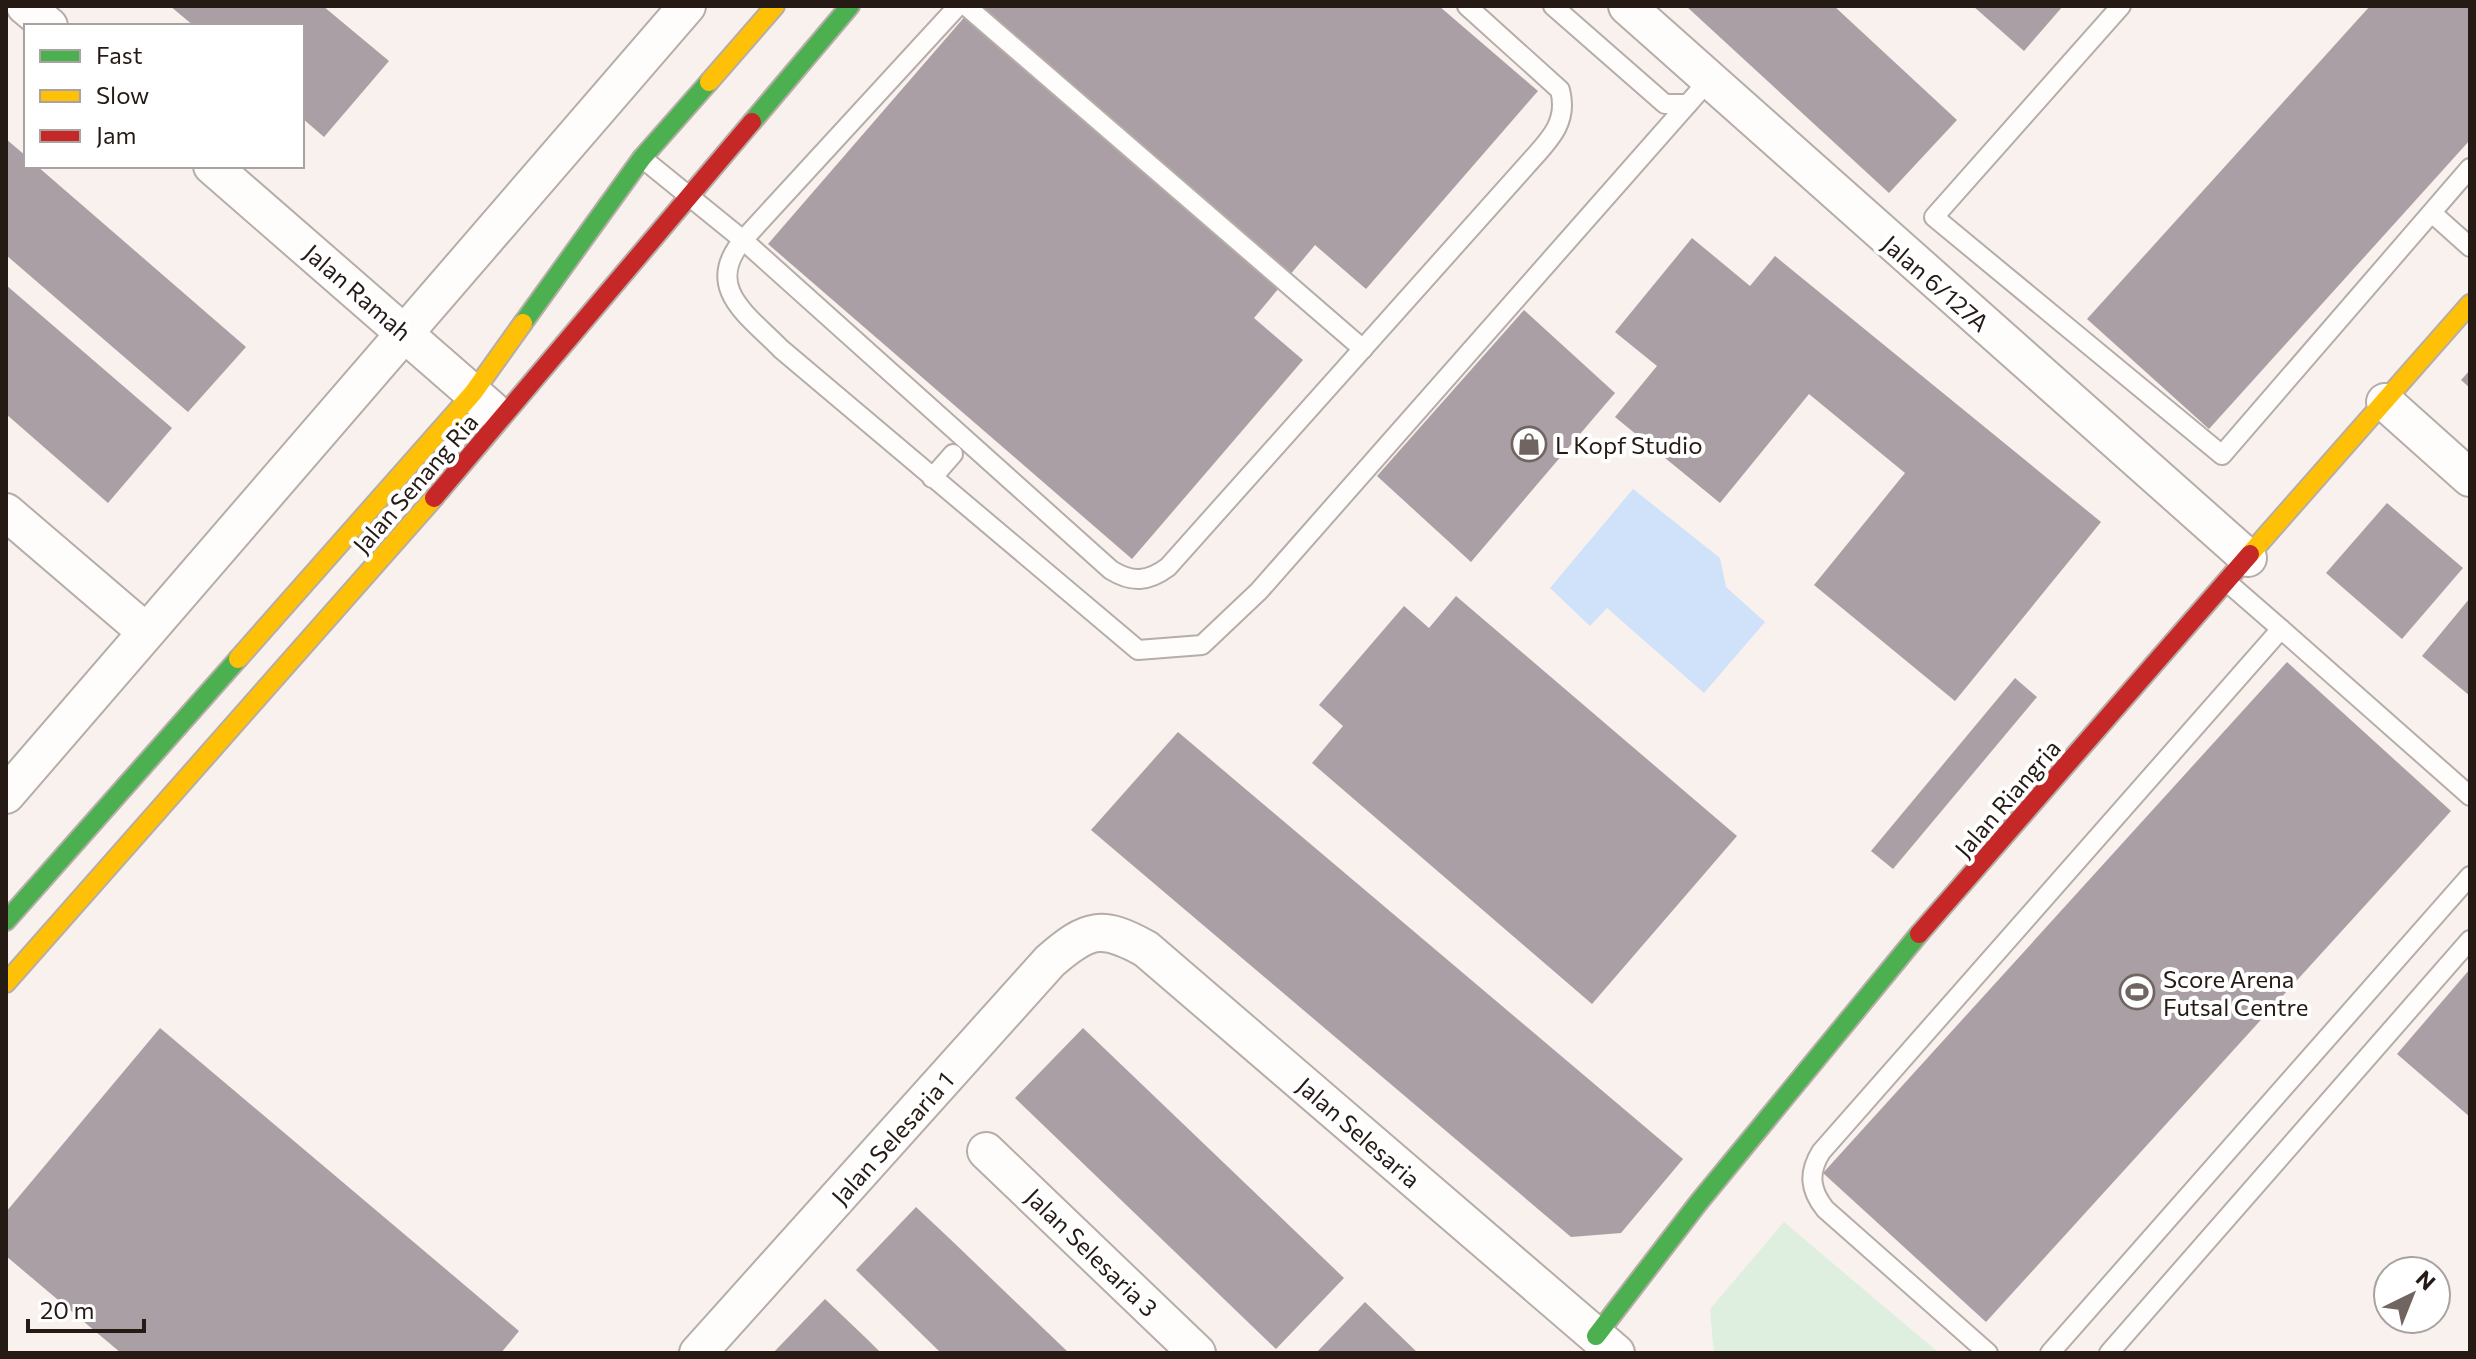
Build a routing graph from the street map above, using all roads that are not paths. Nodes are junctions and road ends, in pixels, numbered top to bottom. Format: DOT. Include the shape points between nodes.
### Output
graph roads {
  1 [pos="25,6"];
  2 [pos="775,6"];
  3 [pos="850,6"];
  4 [pos="958,6"];
  5 [pos="966,6"];
  6 [pos="1467,6"];
  7 [pos="1553,6"];
  8 [pos="1627,6"];
  9 [pos="2121,6"];
  10 [pos="677,10"];
  11 [pos="47,24"];
  12 [pos="1699,92"];
  13 [pos="642,158"];
  14 [pos="214,168"];
  15 [pos="2470,168"];
  16 [pos="688,197"];
  17 [pos="2432,213"];
  18 [pos="743,240"];
  19 [pos="2470,247"];
  20 [pos="2470,304"];
  21 [pos="404,330"];
  22 [pos="1363,349"];
  23 [pos="473,393"];
  24 [pos="2385,402"];
  25 [pos="503,419"];
  26 [pos="953,454"];
  27 [pos="932,478"];
  28 [pos="2470,478"];
  29 [pos="6,512"];
  30 [pos="2238,570"];
  31 [pos="2281,629"];
  32 [pos="145,631"];
  33 [pos="6,795"];
  34 [pos="2470,796"];
  35 [pos="2470,876"];
  36 [pos="6,921"];
  37 [pos="1093,932"];
  38 [pos="2470,940"];
  39 [pos="6,983"];
  40 [pos="986,1151"];
  41 [pos="1606,1344"];
  42 [pos="698,1353"];
  43 [pos="1197,1353"];
  44 [pos="1988,1353"];
  45 [pos="2050,1353"];
  46 [pos="2109,1353"];
  1 -- 11 [label="street"];
  2 -- 13 [label="street, Jalan Senang Ria"];
  3 -- 16 [label="street, Jalan Senang Ria"];
  4 -- 18 [label="lane"];
  5 -- 22 [label="lane"];
  6 -- 22 [label="lane" via="1560,90 1562,121"];
  7 -- 12 [label="lane" via="1665,104"];
  8 -- 12 [label="street, Jalan 6/127A"];
  9 -- 17 [label="lane" via="1934,217 2222,455"];
  10 -- 21 [label="street"];
  12 -- 27 [label="lane" via="1259,591 1202,645 1138,650"];
  12 -- 30 [label="street, Jalan 6/127A"];
  13 -- 16 [label="lane"];
  13 -- 23 [label="street, Jalan Senang Ria"];
  14 -- 21 [label="street, Jalan Ramah"];
  15 -- 17 [label="lane"];
  16 -- 18 [label="lane"];
  16 -- 25 [label="street, Jalan Senang Ria"];
  17 -- 19 [label="lane"];
  18 -- 22 [label="lane" via="1124,578 1156,577 1168,567"];
  18 -- 27 [label="lane" via="728,262 726,278 739,306 836,399"];
  20 -- 24 [label="street, Jalan Riangria"];
  21 -- 23 [label="street, Jalan Ramah"];
  21 -- 32 [label="street"];
  23 -- 25 [label="street, Jalan Ramah"];
  23 -- 36 [label="street, Jalan Senang Ria"];
  24 -- 28 [label="street"];
  24 -- 30 [label="street, Jalan Riangria"];
  25 -- 39 [label="street, Jalan Senang Ria"];
  26 -- 27 [label="lane"];
  29 -- 32 [label="street"];
  30 -- 31 [label="lane"];
  30 -- 41 [label="street, Jalan Riangria" via="1726,1165"];
  31 -- 34 [label="lane"];
  31 -- 44 [label="lane" via="1813,1165 1815,1196 1825,1209"];
  32 -- 33 [label="street"];
  35 -- 45 [label="lane"];
  37 -- 41 [label="street, Jalan Selesaria" via="1118,933 1146,949"];
  37 -- 42 [label="street, Jalan Selesaria 1" via="1050,961"];
  38 -- 46 [label="lane"];
  40 -- 43 [label="street, Jalan Selesaria 3"];
}
